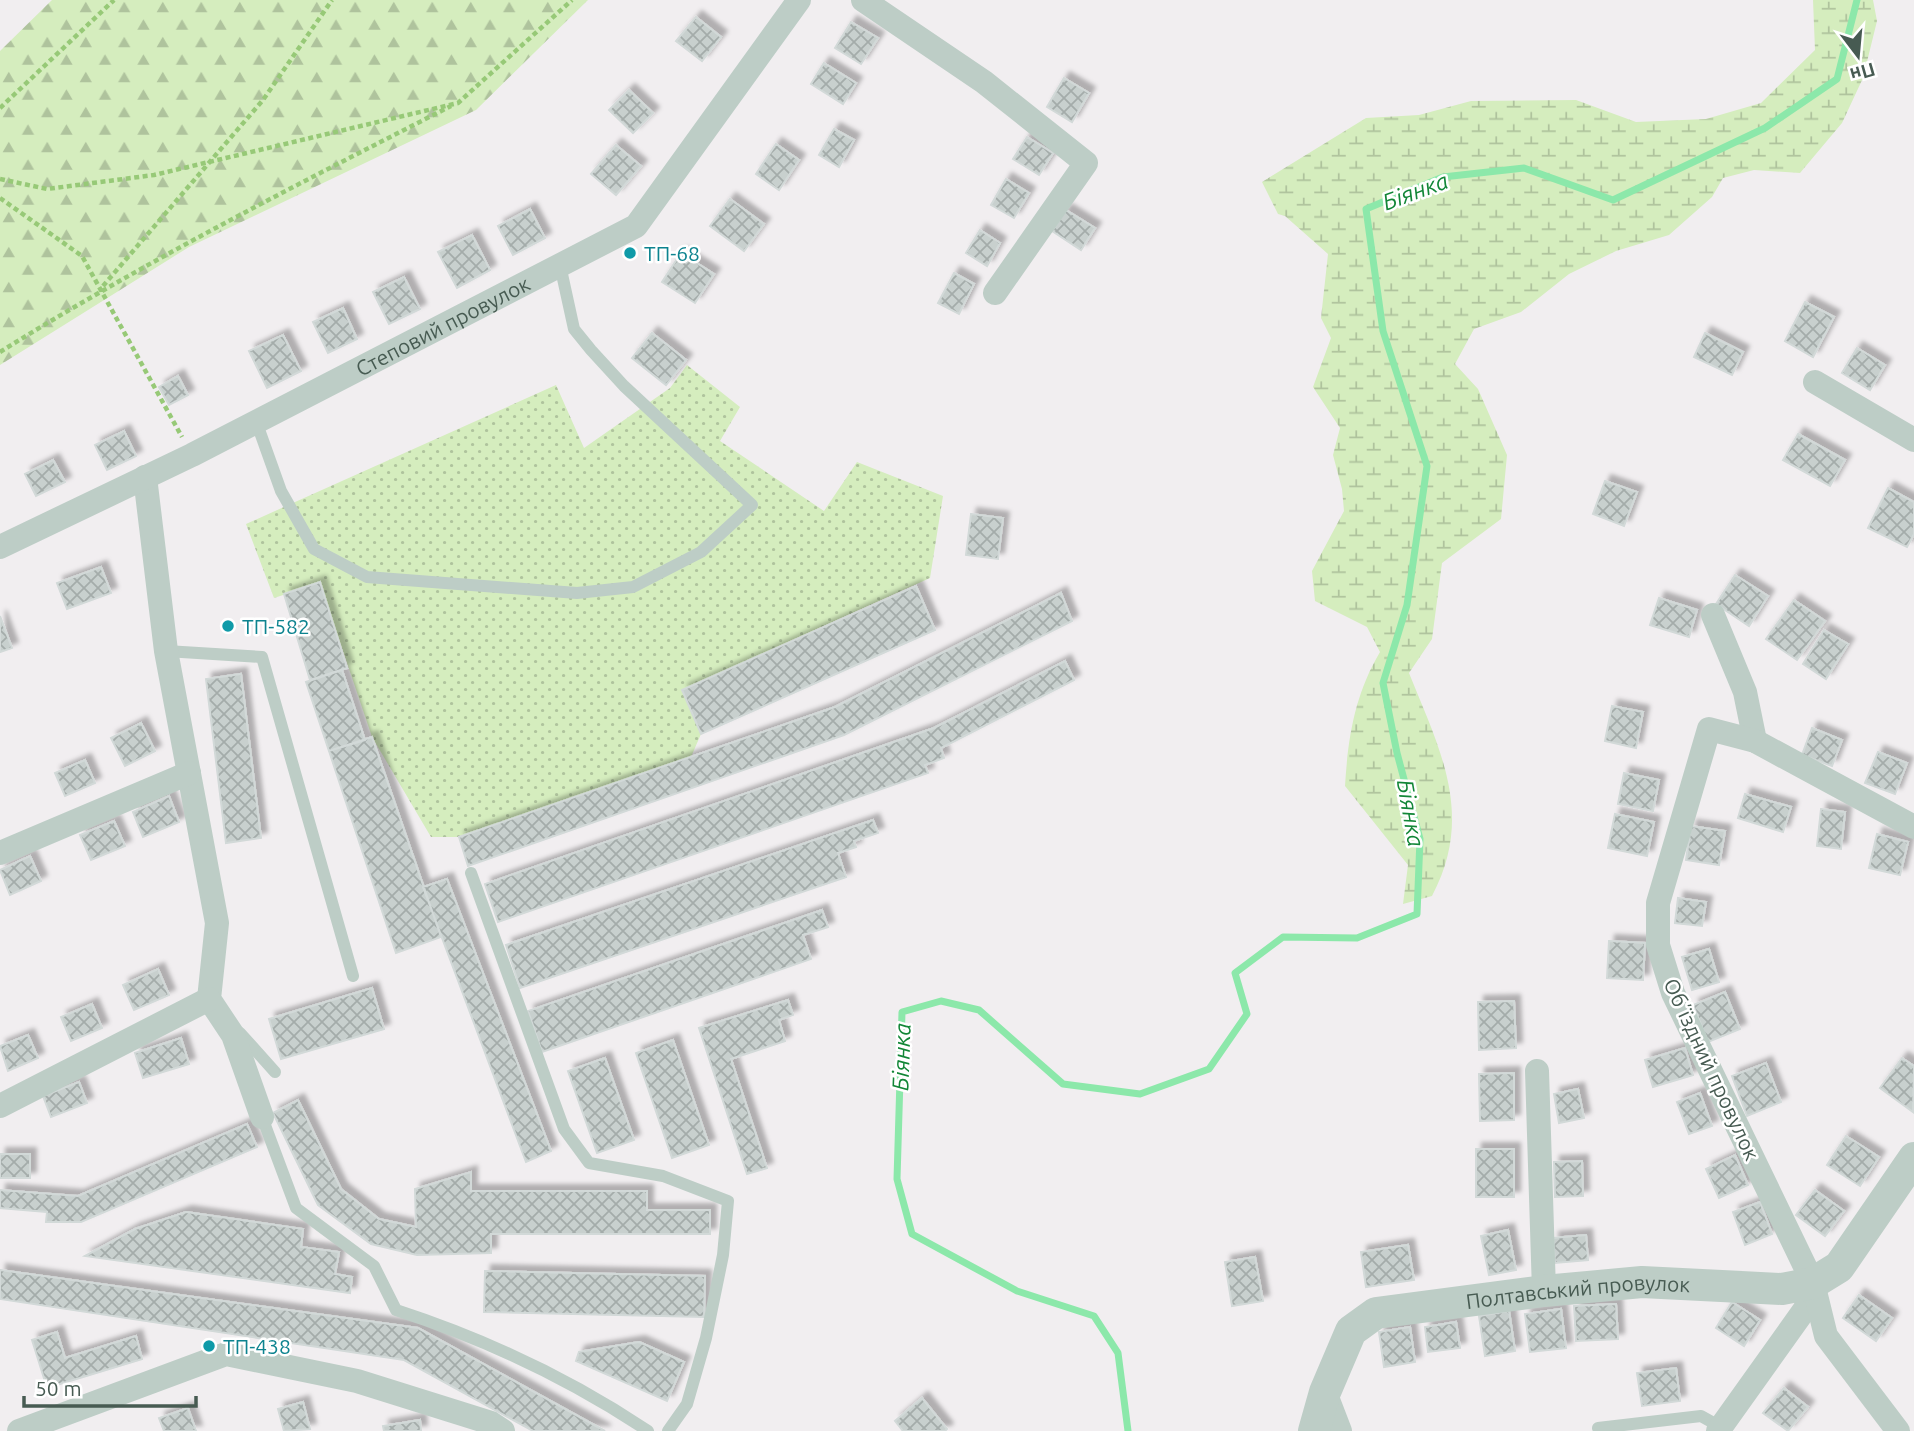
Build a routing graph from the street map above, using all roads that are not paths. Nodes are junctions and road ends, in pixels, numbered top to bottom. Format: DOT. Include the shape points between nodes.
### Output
graph roads {
  1 [pos="863,0"];
  2 [pos="787,6"];
  3 [pos="560,265"];
  4 [pos="995,293"];
  5 [pos="1815,382"];
  6 [pos="256,421"];
  7 [pos="1914,440"];
  8 [pos="145,477"];
  9 [pos="0,547"];
  10 [pos="1713,615"];
  11 [pos="166,652"];
  12 [pos="1755,741"];
  13 [pos="189,773"];
  14 [pos="1914,827"];
  15 [pos="0,853"];
  16 [pos="471,873"];
  17 [pos="353,976"];
  18 [pos="209,999"];
  19 [pos="1537,1071"];
  20 [pos="275,1072"];
  21 [pos="0,1106"];
  22 [pos="262,1117"];
  23 [pos="1914,1158"];
  24 [pos="1813,1283"];
  25 [pos="1544,1291"];
  26 [pos="1325,1392"];
  27 [pos="1598,1428"];
  28 [pos="1719,1429"];
  29 [pos="19,1431"];
  30 [pos="503,1431"];
  31 [pos="648,1431"];
  32 [pos="668,1431"];
  33 [pos="1314,1431"];
  34 [pos="1340,1431"];
  35 [pos="1898,1431"];
  1 -- 4 [label="street" via="984,82 1086,163"];
  2 -- 3 [label="street, Степовий провулок" via="635,226"];
  3 -- 6 [label="street, Степовий провулок"];
  3 -- 6 [label="lane" via="574,329 624,386 752,505 701,552 634,587 576,593 367,577 314,549 281,491"];
  5 -- 7 [label="street"];
  6 -- 8 [label="street, Степовий провулок"];
  8 -- 9 [label="street, Степовий провулок"];
  8 -- 11 [label="street"];
  10 -- 12 [label="street" via="1745,692"];
  11 -- 13 [label="street"];
  11 -- 17 [label="lane" via="262,657"];
  12 -- 14 [label="street, Обʼїздний провулок"];
  12 -- 24 [label="street, Обʼїздний провулок" via="1709,729 1658,903 1658,945 1673,993"];
  13 -- 15 [label="street"];
  13 -- 18 [label="street" via="217,923"];
  16 -- 32 [label="lane" via="564,1129 589,1163 663,1176 729,1201 706,1338 687,1404"];
  18 -- 20 [label="lane"];
  18 -- 21 [label="street"];
  18 -- 22 [label="street" via="233,1035"];
  19 -- 25 [label="street"];
  22 -- 31 [label="lane" via="296,1208 374,1266 396,1310 460,1331 544,1370"];
  23 -- 24 [label="street" via="1839,1267"];
  24 -- 25 [label="street, Полтавський провулок" via="1782,1289 1642,1282"];
  24 -- 28 [label="street" via="1805,1309"];
  24 -- 35 [label="street" via="1826,1336"];
  25 -- 26 [label="street, Полтавський провулок" via="1376,1312 1351,1331"];
  26 -- 33 [label="street"];
  26 -- 34 [label="street"];
  27 -- 28 [label="lane" via="1701,1416"];
  29 -- 30 [label="street" via="226,1354 357,1381 491,1423"];
}
